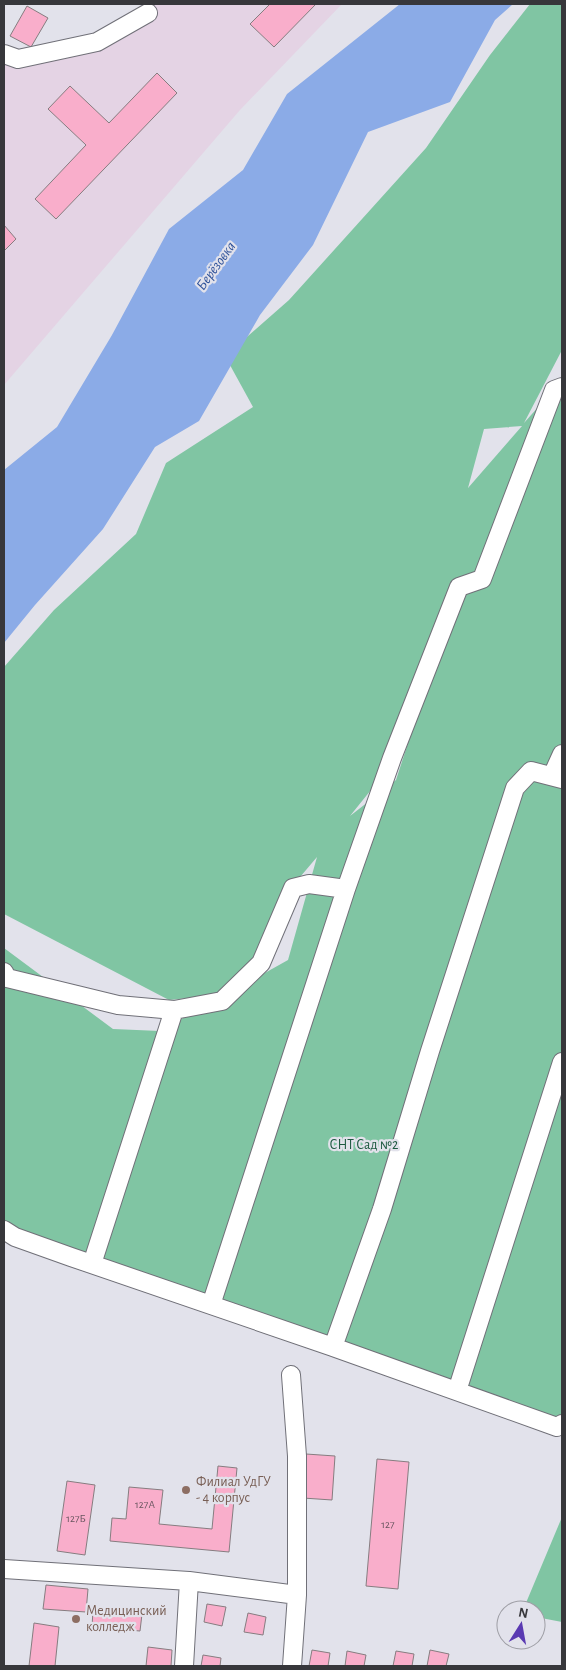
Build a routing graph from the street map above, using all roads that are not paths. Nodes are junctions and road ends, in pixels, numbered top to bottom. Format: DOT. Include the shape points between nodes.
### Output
graph roads {
  1 [pos="148,13"];
  2 [pos="4,54"];
  3 [pos="562,388"];
  4 [pos="562,754"];
  5 [pos="557,778"];
  6 [pos="346,890"];
  7 [pos="4,972"];
  8 [pos="174,1010"];
  9 [pos="562,1062"];
  10 [pos="4,1230"];
  11 [pos="92,1264"];
  12 [pos="211,1305"];
  13 [pos="333,1347"];
  14 [pos="291,1375"];
  15 [pos="457,1391"];
  16 [pos="562,1424"];
  17 [pos="4,1568"];
  18 [pos="189,1581"];
  19 [pos="297,1595"];
  20 [pos="184,1666"];
  21 [pos="292,1666"];
  1 -- 2 [label="street" via="97,42 18,59"];
  3 -- 6 [label="street" via="554,390 482,580 459,587 392,758"];
  4 -- 5 [label="street"];
  5 -- 13 [label="street" via="531,771 515,788 382,1209"];
  6 -- 8 [label="street" via="310,884 293,888 261,963 222,1001"];
  6 -- 12 [label="street"];
  7 -- 8 [label="street" via="7,978 118,1005"];
  8 -- 11 [label="street"];
  9 -- 15 [label="street"];
  10 -- 11 [label="street" via="15,1237"];
  11 -- 12 [label="street"];
  12 -- 13 [label="street"];
  13 -- 15 [label="street"];
  14 -- 19 [label="street" via="297,1456"];
  15 -- 16 [label="street" via="557,1427"];
  17 -- 18 [label="street"];
  18 -- 19 [label="street"];
  18 -- 20 [label="street"];
  19 -- 21 [label="street"];
}
